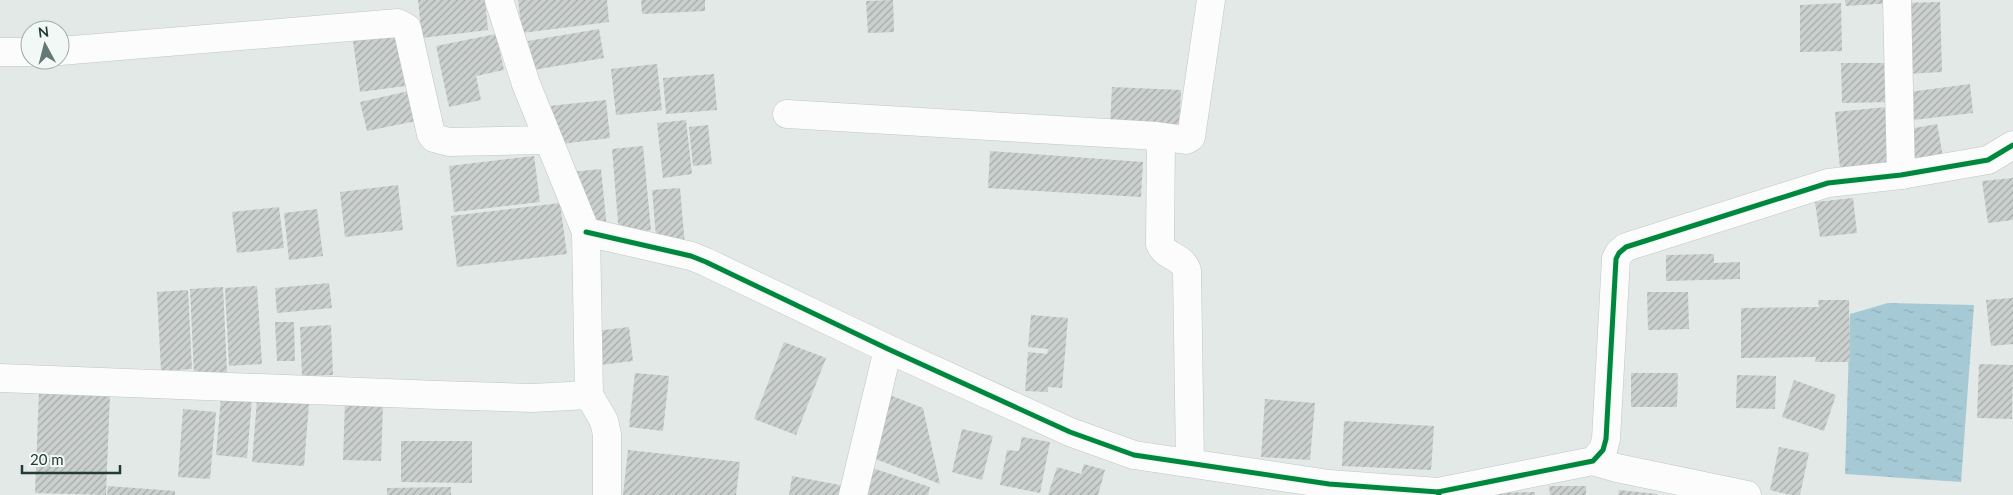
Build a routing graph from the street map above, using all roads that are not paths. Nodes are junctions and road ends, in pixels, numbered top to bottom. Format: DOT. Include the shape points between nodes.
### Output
graph roads {
  1 [pos="499,0"];
  2 [pos="1211,0"];
  3 [pos="1897,0"];
  4 [pos="70,50"];
  5 [pos="0,52"];
  6 [pos="20,52"];
  7 [pos="787,114"];
  8 [pos="1161,136"];
  9 [pos="548,140"];
  10 [pos="2013,145"];
  11 [pos="1901,175"];
  12 [pos="586,232"];
  13 [pos="888,349"];
  14 [pos="0,378"];
  15 [pos="589,395"];
  16 [pos="1593,461"];
  17 [pos="1190,463"];
  18 [pos="1438,494"];
  19 [pos="607,495"];
  20 [pos="853,495"];
  21 [pos="1747,495"];
  1 -- 9 [label="street"];
  2 -- 8 [label="street" via="1192,137 1186,140"];
  3 -- 11 [label="street"];
  4 -- 9 [label="street" via="398,23 407,28 434,138 449,142"];
  5 -- 6 [label="street"];
  7 -- 8 [label="street"];
  8 -- 17 [label="street" via="1160,244 1181,260 1187,271"];
  9 -- 12 [label="street"];
  10 -- 11 [label="street" via="1988,160"];
  11 -- 16 [label="street" via="1828,183 1626,246 1616,259 1606,439 1603,450"];
  12 -- 13 [label="street" via="691,256"];
  12 -- 15 [label="street"];
  13 -- 17 [label="street" via="1070,432 1134,455"];
  13 -- 20 [label="street"];
  14 -- 15 [label="street" via="532,398"];
  15 -- 19 [label="street" via="604,421 607,434"];
  16 -- 18 [label="street"];
  16 -- 21 [label="street"];
  17 -- 18 [label="street" via="1329,484"];
}
